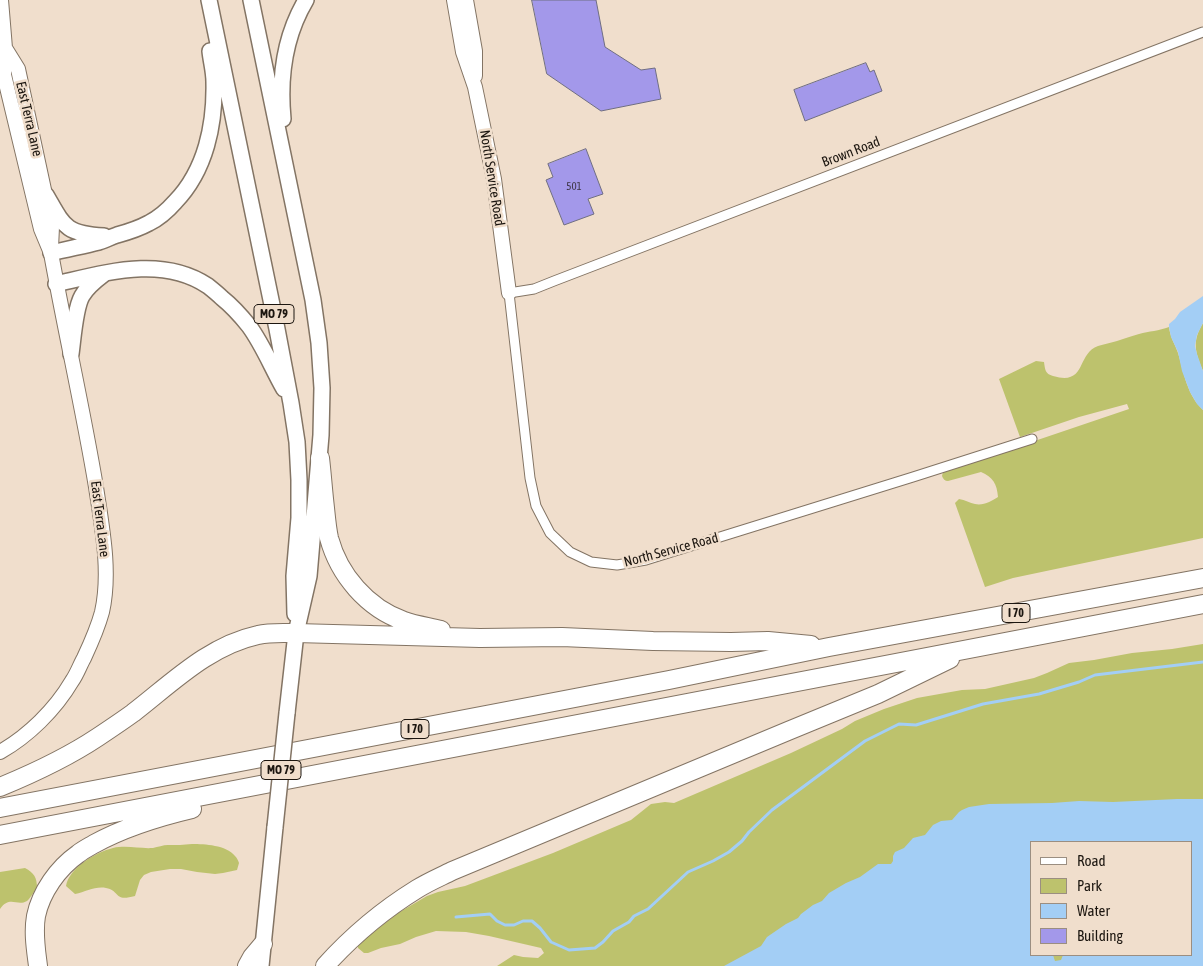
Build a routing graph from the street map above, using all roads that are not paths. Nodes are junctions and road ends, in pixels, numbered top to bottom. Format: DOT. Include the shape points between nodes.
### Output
graph roads {
  1 [pos="1,0"];
  2 [pos="207,0"];
  3 [pos="251,0"];
  4 [pos="306,0"];
  5 [pos="454,0"];
  6 [pos="466,0"];
  7 [pos="1203,32"];
  8 [pos="2,49"];
  9 [pos="475,87"];
  10 [pos="46,195"];
  11 [pos="291,198"];
  12 [pos="113,236"];
  13 [pos="51,253"];
  14 [pos="105,273"];
  15 [pos="56,284"];
  16 [pos="509,293"];
  17 [pos="71,354"];
  18 [pos="291,403"];
  19 [pos="1032,439"];
  20 [pos="320,458"];
  21 [pos="1203,578"];
  22 [pos="1203,604"];
  23 [pos="296,633"];
  24 [pos="480,638"];
  25 [pos="829,648"];
  26 [pos="971,648"];
  27 [pos="0,752"];
  28 [pos="0,787"];
  29 [pos="246,787"];
  30 [pos="0,808"];
  31 [pos="0,835"];
  32 [pos="263,944"];
  33 [pos="38,966"];
  34 [pos="247,966"];
  35 [pos="261,966"];
  36 [pos="325,966"];
  1 -- 8 [label="street, East Terra Lane"];
  2 -- 12 [label="main road" via="214,80 212,124 204,154 192,180 168,209 151,222"];
  2 -- 18 [label="main road, MO 79"];
  3 -- 11 [label="main road, MO 79"];
  4 -- 11 [label="main road" via="288,38 283,65 282,106"];
  5 -- 9 [label="street, North Service Road" via="463,52"];
  6 -- 9 [label="street, North Service Road" via="475,51"];
  7 -- 16 [label="street, Brown Road" via="534,289"];
  8 -- 10 [label="street, East Terra Lane" via="18,70"];
  8 -- 13 [label="street, East Terra Lane" via="4,75 41,229"];
  9 -- 16 [label="street, North Service Road" via="494,179"];
  10 -- 12 [label="main road" via="65,226 87,235"];
  10 -- 13 [label="street, East Terra Lane" via="52,227"];
  11 -- 20 [label="main road, MO 79" via="319,343 322,388"];
  12 -- 13 [label="main road" via="101,242"];
  13 -- 15 [label="street, East Terra Lane"];
  14 -- 15 [label="main road"];
  14 -- 17 [label="main road" via="81,297"];
  14 -- 18 [label="main road" via="167,270 208,286 249,326"];
  15 -- 17 [label="street, East Terra Lane"];
  16 -- 19 [label="street, North Service Road" via="536,506 550,533 570,552 591,562 617,565 646,560"];
  17 -- 27 [label="street, East Terra Lane" via="104,539 102,611 91,643 61,698 38,724"];
  18 -- 23 [label="main road, MO 79" via="299,480 294,576"];
  20 -- 23 [label="main road, MO 79" via="309,576"];
  20 -- 24 [label="highway" via="328,536 349,580 372,604 403,621"];
  21 -- 25 [label="highway, I 70"];
  22 -- 26 [label="highway, I 70"];
  23 -- 24 [label="highway"];
  23 -- 28 [label="highway" via="257,635 217,650 98,737"];
  23 -- 32 [label="main road, MO 79, bridge"];
  24 -- 25 [label="highway" via="768,641"];
  25 -- 30 [label="highway, I 70"];
  26 -- 29 [label="highway, I 70"];
  26 -- 36 [label="highway" via="878,694 452,871 385,910 353,936"];
  29 -- 31 [label="highway, I 70"];
  29 -- 33 [label="highway" via="210,805 137,824 78,853 61,869 44,894 36,917 34,940"];
  32 -- 34 [label="highway"];
  32 -- 35 [label="main road, MO 79"];
}
